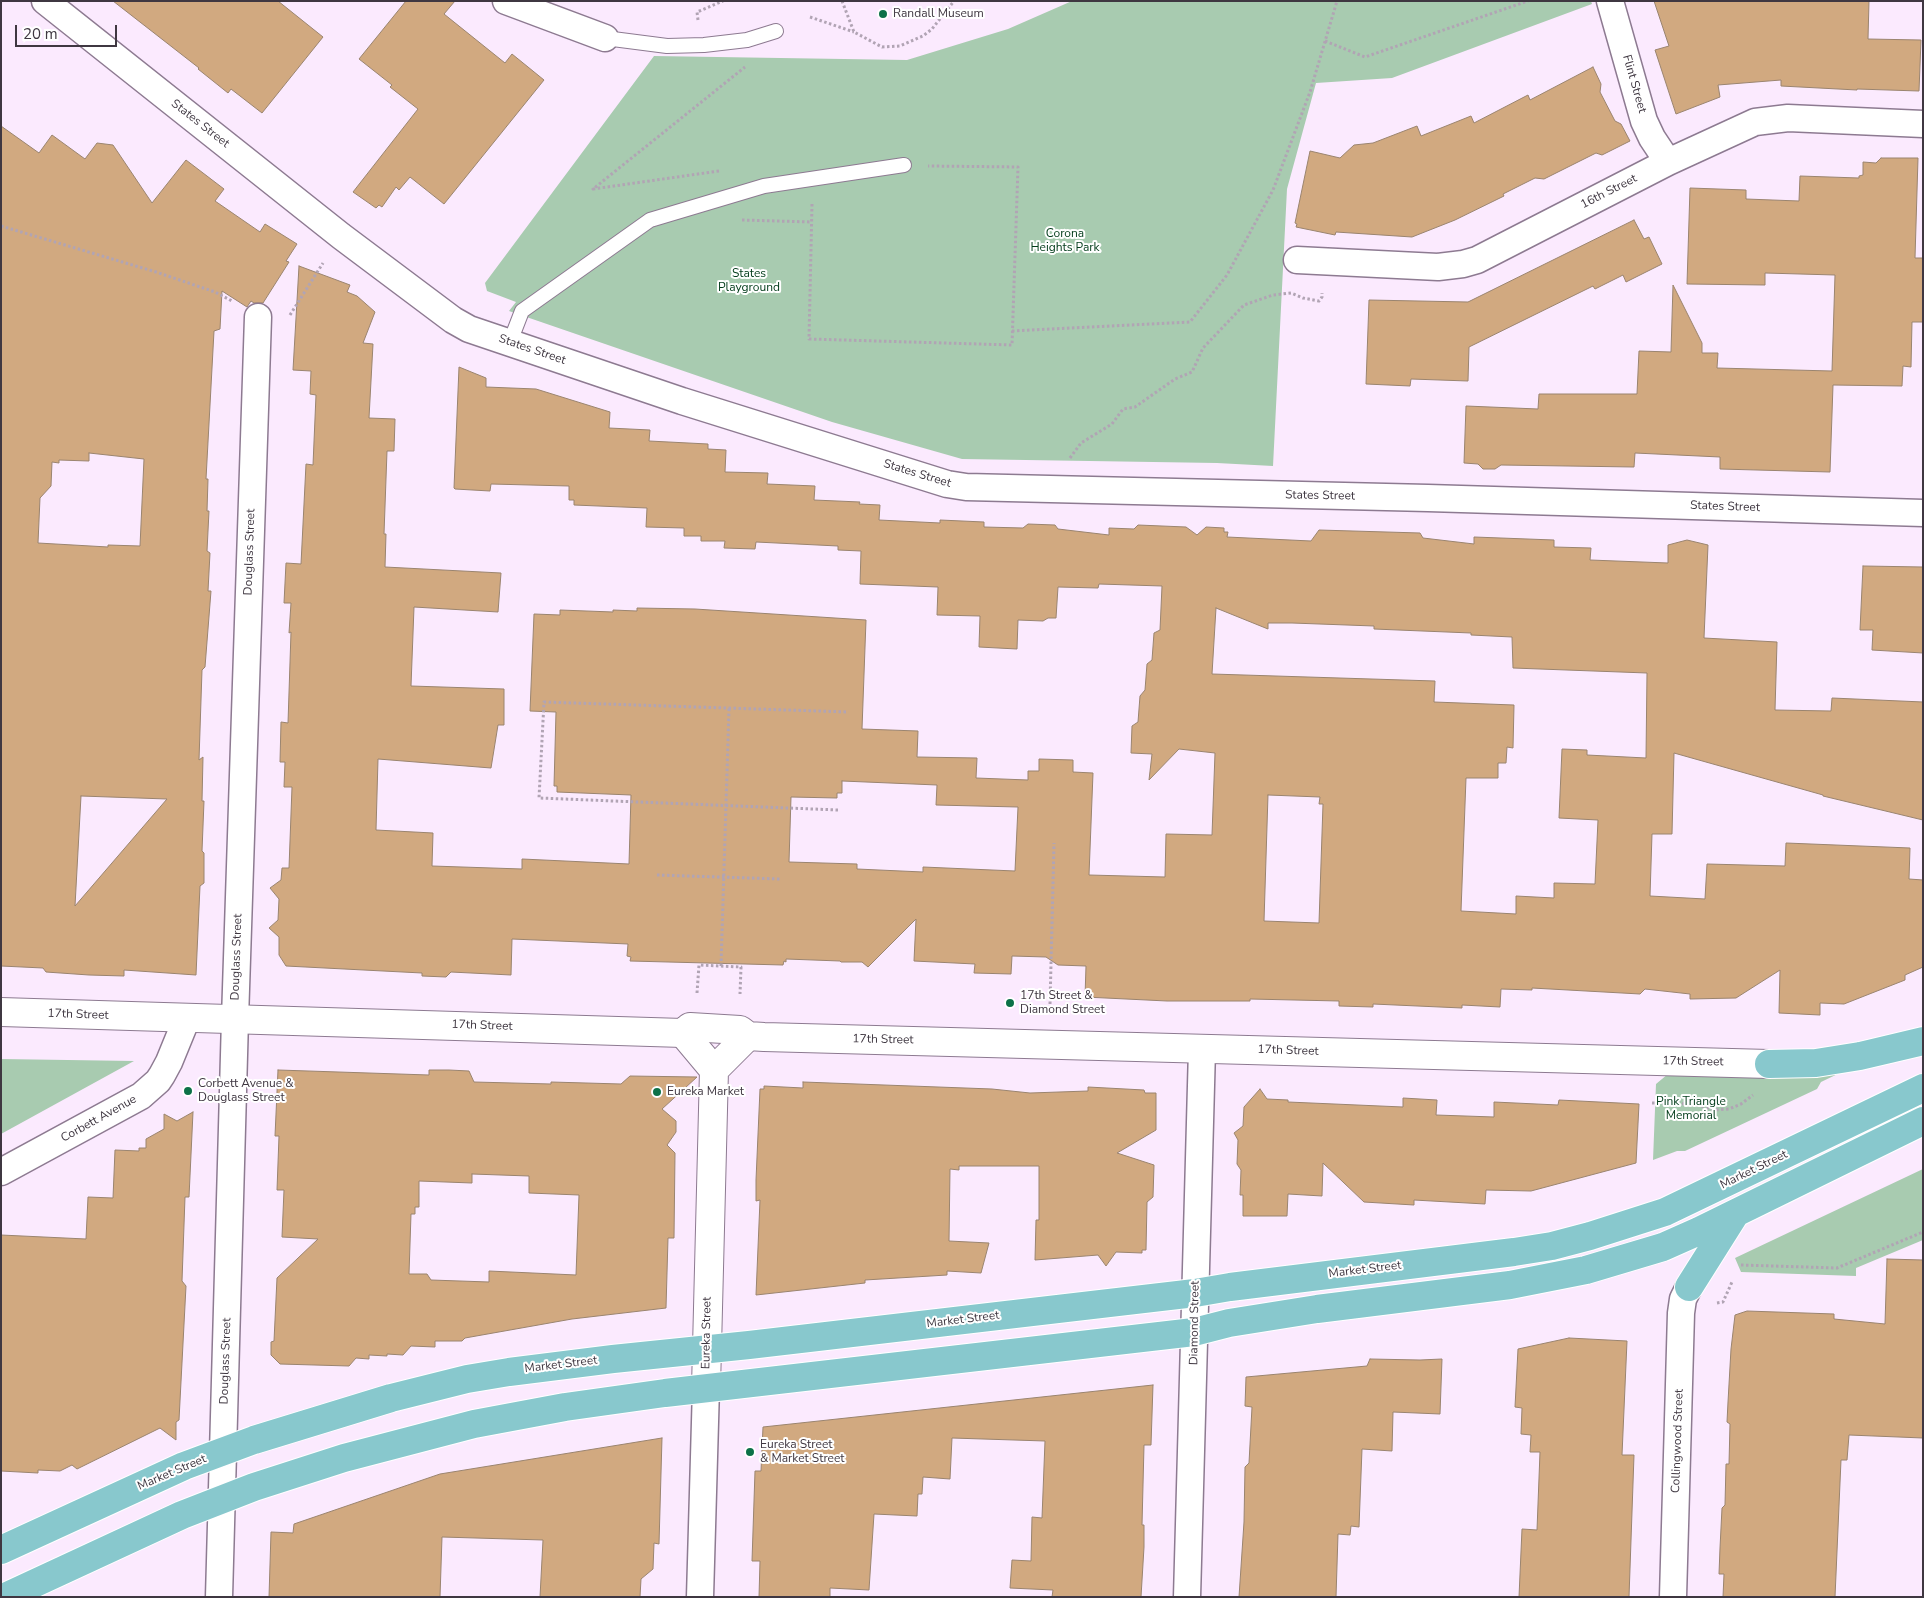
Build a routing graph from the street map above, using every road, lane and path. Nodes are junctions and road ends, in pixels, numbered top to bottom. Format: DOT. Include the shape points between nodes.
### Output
graph roads {
  1 [pos="45,1"];
  2 [pos="506,1"];
  3 [pos="842,1"];
  4 [pos="954,1"];
  5 [pos="1337,1"];
  6 [pos="1528,1"];
  7 [pos="1610,1"];
  8 [pos="810,18"];
  9 [pos="854,32"];
  10 [pos="769,33"];
  11 [pos="605,38"];
  12 [pos="1325,41"];
  13 [pos="1923,124"];
  14 [pos="1668,162"];
  15 [pos="904,165"];
  16 [pos="813,178"];
  17 [pos="764,186"];
  18 [pos="725,198"];
  19 [pos="812,222"];
  20 [pos="1,226"];
  21 [pos="1300,260"];
  22 [pos="323,263"];
  23 [pos="215,292"];
  24 [pos="258,317"];
  25 [pos="288,318"];
  26 [pos="1012,331"];
  27 [pos="510,342"];
  28 [pos="1068,460"];
  29 [pos="1923,513"];
  30 [pos="729,708"];
  31 [pos="848,712"];
  32 [pos="727,805"];
  33 [pos="838,810"];
  34 [pos="1054,843"];
  35 [pos="657,875"];
  36 [pos="725,877"];
  37 [pos="780,879"];
  38 [pos="721,966"];
  39 [pos="697,993"];
  40 [pos="740,994"];
  41 [pos="1050,1004"];
  42 [pos="1,1012"];
  43 [pos="187,1018"];
  44 [pos="235,1019"];
  45 [pos="682,1033"];
  46 [pos="748,1036"];
  47 [pos="1923,1041"];
  48 [pos="1202,1049"];
  49 [pos="714,1070"];
  50 [pos="1923,1088"];
  51 [pos="1757,1092"];
  52 [pos="1652,1103"];
  53 [pos="1923,1121"];
  54 [pos="1,1172"];
  55 [pos="1735,1214"];
  56 [pos="1923,1232"];
  57 [pos="1737,1272"];
  58 [pos="1733,1280"];
  59 [pos="1689,1287"];
  60 [pos="1195,1294"];
  61 [pos="1717,1303"];
  62 [pos="1194,1332"];
  63 [pos="707,1349"];
  64 [pos="706,1387"];
  65 [pos="223,1452"];
  66 [pos="222,1499"];
  67 [pos="1,1550"];
  68 [pos="5,1597"];
  69 [pos="219,1597"];
  70 [pos="700,1597"];
  71 [pos="1187,1597"];
  72 [pos="1673,1597"];
  1 -- 27 [label="street, States Street" via="341,236 453,320"];
  2 -- 11 [label="street"];
  3 -- 9 [label="path"];
  4 -- 9 [label="path" via="924,36 900,46 882,47"];
  5 -- 12 [label="path"];
  6 -- 12 [label="path" via="1365,57"];
  7 -- 14 [label="street, Flint Street" via="1644,120"];
  8 -- 9 [label="path"];
  10 -- 11 [label="lane" via="747,40 667,46"];
  10 -- 17 [label="path" via="764,51 592,189 745,168"];
  12 -- 26 [label="path" via="1274,190 1226,275 1190,322"];
  13 -- 14 [label="street, 16th Street" via="1788,118 1765,120"];
  14 -- 21 [label="street, 16th Street" via="1477,260 1463,264 1438,267"];
  15 -- 16 [label="lane"];
  15 -- 26 [label="path" via="1018,167"];
  16 -- 17 [label="lane"];
  16 -- 19 [label="path"];
  17 -- 18 [label="lane"];
  18 -- 19 [label="path" via="730,212 742,220"];
  18 -- 27 [label="lane" via="650,220 522,311"];
  19 -- 26 [label="path" via="809,339 1012,344"];
  20 -- 23 [label="path"];
  21 -- 28 [label="path" via="1319,283 1322,297 1319,301 1291,293 1244,305 1203,348 1192,372 1175,379 1135,407 1123,409 1112,424 1081,443"];
  22 -- 25 [label="path"];
  24 -- 44 [label="street, Douglass Street"];
  27 -- 29 [label="street, States Street" via="682,401 947,484 966,487"];
  30 -- 31 [label="path"];
  30 -- 32 [label="path"];
  30 -- 32 [label="path" via="544,702 539,798"];
  32 -- 33 [label="path"];
  32 -- 36 [label="path"];
  34 -- 41 [label="path"];
  35 -- 36 [label="path"];
  36 -- 37 [label="path"];
  36 -- 38 [label="path"];
  38 -- 39 [label="path" via="699,965"];
  38 -- 40 [label="path" via="741,967"];
  42 -- 43 [label="main road, 17th Street"];
  43 -- 44 [label="main road, 17th Street"];
  43 -- 54 [label="street, Corbett Avenue" via="162,1076 141,1096"];
  44 -- 45 [label="main road, 17th Street"];
  44 -- 65 [label="street, Douglass Street"];
  45 -- 46 [label="main road, 17th Street" via="690,1027 740,1030"];
  45 -- 49 [label="main road"];
  46 -- 48 [label="main road, 17th Street"];
  46 -- 49 [label="main road"];
  47 -- 48 [label="main road, 17th Street" via="1816,1063 1769,1064"];
  48 -- 60 [label="street, Diamond Street"];
  49 -- 63 [label="main road, Eureka Street"];
  50 -- 60 [label="main road, Market Street" via="1665,1212 1590,1236 1514,1252"];
  51 -- 52 [label="path" via="1729,1109"];
  53 -- 55 [label="main road"];
  55 -- 59 [label="main road"];
  55 -- 62 [label="main road" via="1663,1247 1548,1279 1355,1303"];
  56 -- 57 [label="path" via="1837,1268 1740,1265"];
  58 -- 61 [label="path" via="1723,1302"];
  59 -- 72 [label="street, Collingwood Street" via="1683,1299 1682,1313"];
  60 -- 62 [label="street, Diamond Street"];
  60 -- 63 [label="main road, Market Street"];
  62 -- 64 [label="main road"];
  62 -- 71 [label="street, Diamond Street"];
  63 -- 64 [label="main road, Eureka Street"];
  63 -- 65 [label="main road, Market Street" via="545,1367 460,1381 330,1415"];
  64 -- 66 [label="main road" via="564,1407 466,1426 344,1458"];
  64 -- 70 [label="street, Eureka Street"];
  65 -- 66 [label="street, Douglass Street"];
  65 -- 67 [label="main road, Market Street" via="184,1466"];
  66 -- 68 [label="main road"];
  66 -- 69 [label="street, Douglass Street"];
}
